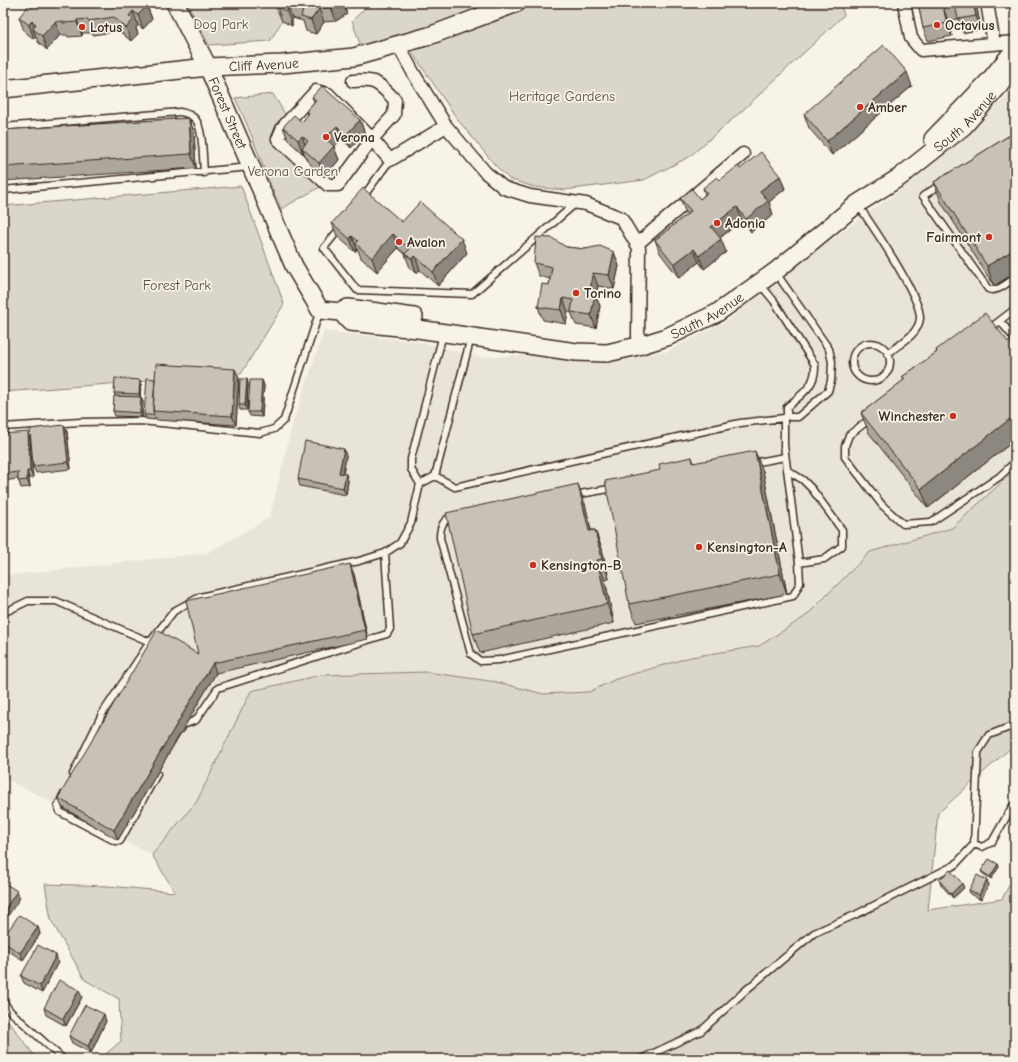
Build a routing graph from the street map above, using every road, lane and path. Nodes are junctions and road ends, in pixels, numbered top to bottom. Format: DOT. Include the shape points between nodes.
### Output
graph roads {
  1 [pos="175,3"];
  2 [pos="517,3"];
  3 [pos="904,3"];
  4 [pos="987,3"];
  5 [pos="1015,42"];
  6 [pos="994,44"];
  7 [pos="398,45"];
  8 [pos="1015,49"];
  9 [pos="1015,64"];
  10 [pos="208,68"];
  11 [pos="353,81"];
  12 [pos="3,89"];
  13 [pos="446,126"];
  14 [pos="3,127"];
  15 [pos="372,138"];
  16 [pos="743,154"];
  17 [pos="390,160"];
  18 [pos="250,167"];
  19 [pos="204,173"];
  20 [pos="949,179"];
  21 [pos="3,190"];
  22 [pos="577,202"];
  23 [pos="357,204"];
  24 [pos="857,204"];
  25 [pos="343,223"];
  26 [pos="637,244"];
  27 [pos="776,271"];
  28 [pos="1015,278"];
  29 [pos="759,283"];
  30 [pos="1015,309"];
  31 [pos="320,310"];
  32 [pos="341,312"];
  33 [pos="1000,321"];
  34 [pos="443,332"];
  35 [pos="981,335"];
  36 [pos="471,337"];
  37 [pos="638,337"];
  38 [pos="1015,339"];
  39 [pos="888,352"];
  40 [pos="874,416"];
  41 [pos="786,417"];
  42 [pos="3,427"];
  43 [pos="785,457"];
  44 [pos="1015,462"];
  45 [pos="746,464"];
  46 [pos="787,470"];
  47 [pos="435,476"];
  48 [pos="420,484"];
  49 [pos="621,487"];
  50 [pos="566,496"];
  51 [pos="457,516"];
  52 [pos="385,553"];
  53 [pos="799,563"];
  54 [pos="3,613"];
  55 [pos="150,642"];
  56 [pos="1015,725"];
  57 [pos="176,738"];
  58 [pos="161,765"];
  59 [pos="72,777"];
  60 [pos="65,792"];
  61 [pos="1012,807"];
  62 [pos="974,844"];
  63 [pos="3,1001"];
  64 [pos="63,1059"];
  65 [pos="641,1059"];
  1 -- 10 [label="street, Forest Street"];
  2 -- 7 [label="street, Cliff Avenue"];
  3 -- 6 [label="street" via="911,38 921,50"];
  4 -- 6 [label="street"];
  5 -- 6 [label="street"];
  7 -- 10 [label="street, Cliff Avenue" via="354,57"];
  7 -- 13 [label="street"];
  8 -- 37 [label="street" via="989,81 935,138 858,194 793,249 718,303 654,334"];
  9 -- 24 [label="street, South Avenue" via="964,126 900,176"];
  10 -- 12 [label="street, Cliff Avenue"];
  10 -- 18 [label="street, Forest Street"];
  11 -- 15 [label="street" via="369,80 382,86 395,100 394,115"];
  13 -- 17 [label="street"];
  13 -- 22 [label="street" via="485,172 504,188 530,196"];
  14 -- 19 [label="lane" via="180,112 189,114 196,120 199,128"];
  15 -- 15 [label="street" via="338,185 328,184 278,139 283,127 316,91 328,94"];
  15 -- 17 [label="street"];
  16 -- 26 [label="street"];
  17 -- 23 [label="lane"];
  18 -- 19 [label="lane"];
  18 -- 31 [label="street, Forest Street" via="294,266"];
  19 -- 21 [label="lane"];
  20 -- 28 [label="lane" via="923,196 988,289 997,289"];
  22 -- 25 [label="lane" via="472,294 357,290 324,248"];
  22 -- 26 [label="street" via="621,218"];
  24 -- 27 [label="street, South Avenue"];
  24 -- 39 [label="lane" via="918,301 920,318 916,330"];
  26 -- 37 [label="street"];
  27 -- 29 [label="street, South Avenue"];
  27 -- 41 [label="lane" via="829,349 832,362 828,392 798,417"];
  29 -- 36 [label="street, South Avenue" via="717,313 667,337 607,353 576,352"];
  29 -- 41 [label="lane" via="774,301 815,365 816,373 812,384 787,407"];
  30 -- 33 [label="lane"];
  31 -- 32 [label="street, South Avenue"];
  31 -- 42 [label="lane" via="284,420 274,428 260,433 141,421"];
  32 -- 34 [label="street, South Avenue" via="350,322"];
  32 -- 37 [label="street" via="348,308 455,323 541,340 603,346"];
  33 -- 35 [label="lane"];
  33 -- 38 [label="lane"];
  34 -- 36 [label="street, South Avenue"];
  34 -- 48 [label="lane" via="411,459 411,469"];
  36 -- 47 [label="lane"];
  39 -- 39 [label="lane" via="889,370 880,379 862,380 854,371 852,358 859,347 865,344 878,344"];
  40 -- 44 [label="lane" via="849,435 845,457 882,505 903,524 931,522 998,477"];
  41 -- 43 [label="lane"];
  41 -- 47 [label="lane" via="740,423 455,487"];
  43 -- 45 [label="lane"];
  43 -- 46 [label="lane"];
  46 -- 53 [label="lane"];
  46 -- 53 [label="lane" via="812,489 842,530 842,546 824,559"];
  47 -- 48 [label="lane"];
  48 -- 52 [label="lane" via="411,523 400,542"];
  49 -- 50 [label="lane"];
  51 -- 53 [label="lane" via="449,517 445,521 440,528 440,538 470,654 480,661 507,659 793,596 800,583"];
  52 -- 55 [label="lane" via="200,597 174,611"];
  52 -- 57 [label="lane" via="390,629 387,634 218,688 196,720 184,725"];
  54 -- 55 [label="lane" via="28,601 56,601"];
  55 -- 59 [label="lane" via="102,714"];
  56 -- 62 [label="lane" via="989,735 978,752"];
  58 -- 60 [label="lane" via="120,841 115,841 60,812 58,806"];
  61 -- 62 [label="lane" via="992,842 982,848"];
  62 -- 65 [label="lane" via="955,865 814,933 701,1031"];
  63 -- 64 [label="lane" via="10,1011"];
}
